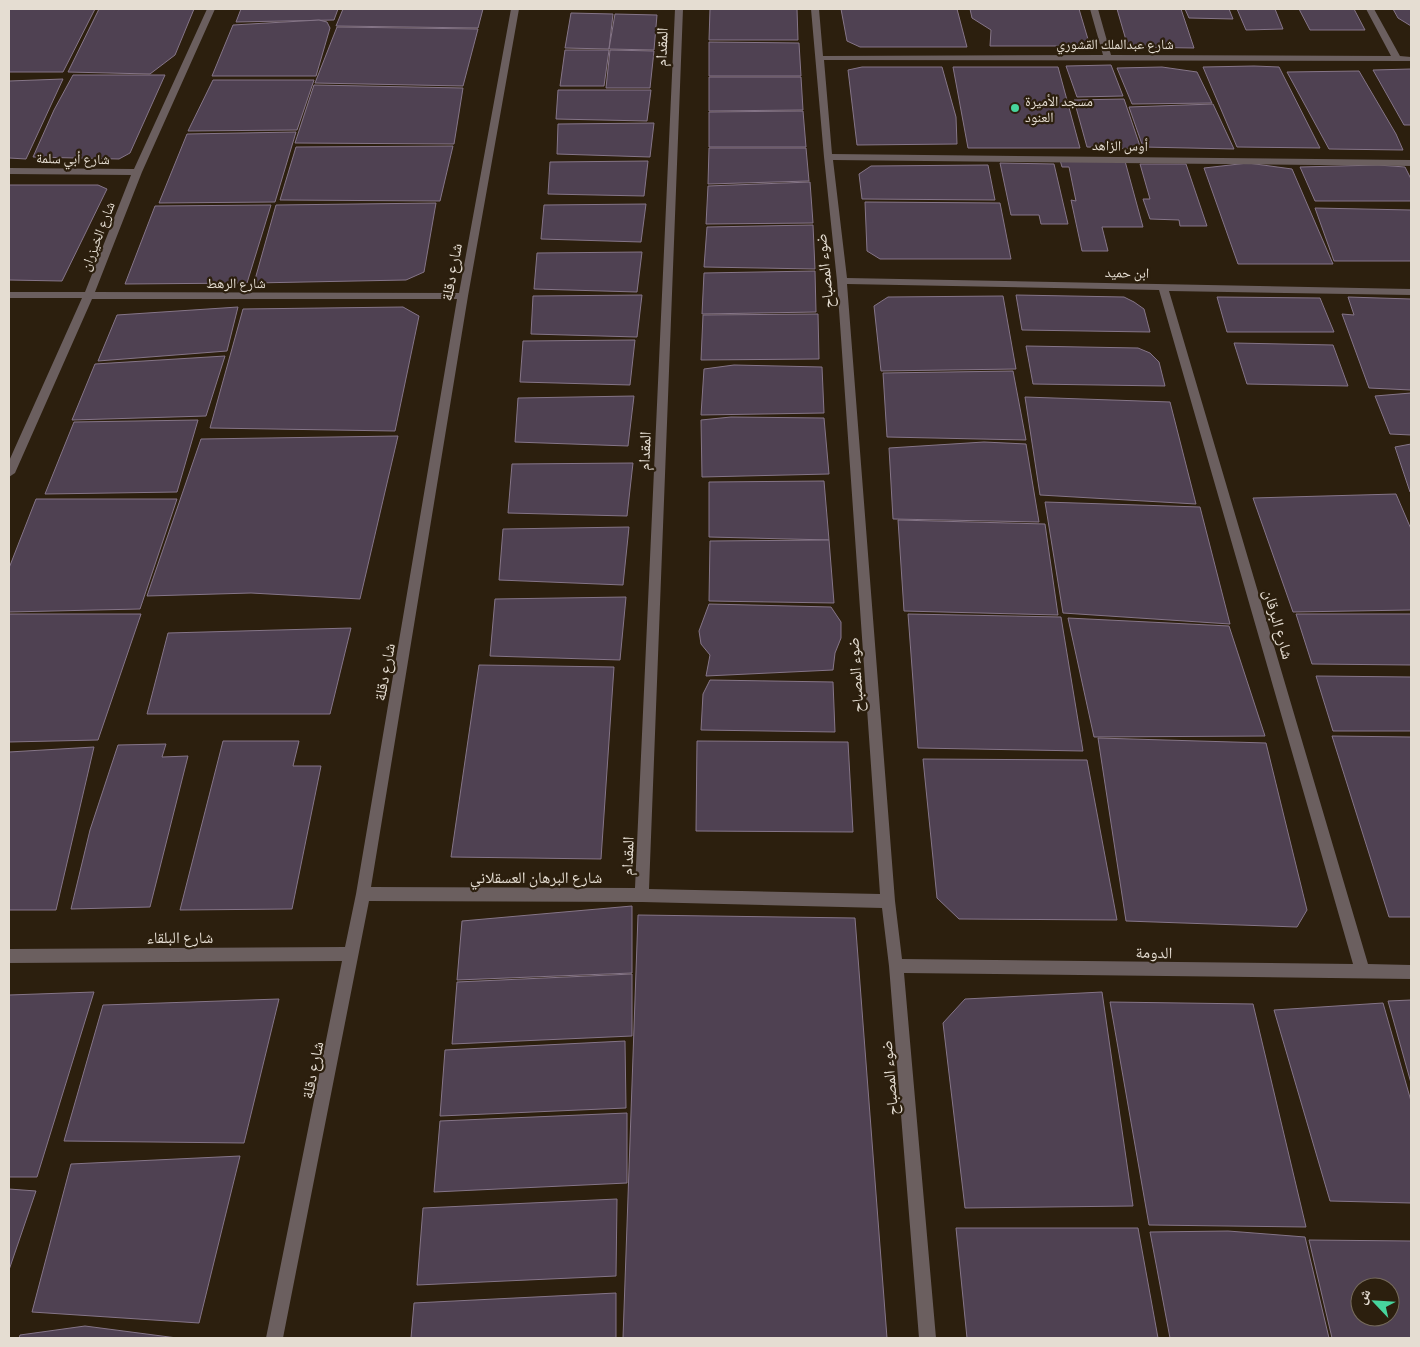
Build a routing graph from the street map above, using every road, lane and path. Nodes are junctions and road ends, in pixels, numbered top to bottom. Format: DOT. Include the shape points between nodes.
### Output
graph roads {
  1 [pos="211,9"];
  2 [pos="516,9"];
  3 [pos="678,9"];
  4 [pos="815,9"];
  5 [pos="1094,9"];
  6 [pos="1370,9"];
  7 [pos="1108,57"];
  8 [pos="819,58"];
  9 [pos="1397,59"];
  10 [pos="1411,59"];
  11 [pos="828,157"];
  12 [pos="1411,163"];
  13 [pos="9,171"];
  14 [pos="137,172"];
  15 [pos="842,281"];
  16 [pos="1163,286"];
  17 [pos="1411,292"];
  18 [pos="9,295"];
  19 [pos="88,296"];
  20 [pos="463,296"];
  21 [pos="13,455"];
  22 [pos="9,473"];
  23 [pos="363,894"];
  24 [pos="642,895"];
  25 [pos="888,901"];
  26 [pos="352,954"];
  27 [pos="9,956"];
  28 [pos="896,966"];
  29 [pos="1363,972"];
  30 [pos="1411,972"];
  31 [pos="274,1338"];
  32 [pos="927,1338"];
  1 -- 14 [label="street, شارع الخيزران"];
  2 -- 20 [label="street, شارع دقلة"];
  3 -- 24 [label="street, المقدام"];
  4 -- 8 [label="street, ضوء المصباح"];
  5 -- 7 [label="street"];
  6 -- 9 [label="street"];
  7 -- 8 [label="street, شارع عبدالملك القشوري"];
  7 -- 9 [label="street, شارع عبدالملك القشوري"];
  8 -- 11 [label="street, ضوء المصباح"];
  9 -- 10 [label="street, شارع عبدالملك القشوري"];
  11 -- 12 [label="street, أوس الزاهد"];
  11 -- 15 [label="street, ضوء المصباح"];
  13 -- 14 [label="street, شارع أبي سلمة"];
  14 -- 19 [label="street, شارع الخيزران"];
  15 -- 16 [label="street, ابن حميد"];
  15 -- 25 [label="street, ضوء المصباح"];
  16 -- 17 [label="street, ابن حميد"];
  16 -- 29 [label="street, شارع البرقان"];
  18 -- 19 [label="street, شارع الرهط"];
  19 -- 20 [label="street, شارع الرهط"];
  19 -- 21 [label="street, شارع الخيزران"];
  20 -- 23 [label="street, شارع دقلة"];
  21 -- 22 [label="street, شارع الخيزران"];
  23 -- 24 [label="street, شارع البرهان العسقلاني"];
  23 -- 26 [label="street, شارع دقلة"];
  24 -- 25 [label="street, شارع البرهان العسقلاني"];
  25 -- 28 [label="street, ضوء المصباح"];
  26 -- 27 [label="street, شارع البلقاء"];
  26 -- 31 [label="street, شارع دقلة"];
  28 -- 29 [label="street, الدومة"];
  28 -- 32 [label="street, ضوء المصباح"];
  29 -- 30 [label="street, الدومة"];
}
